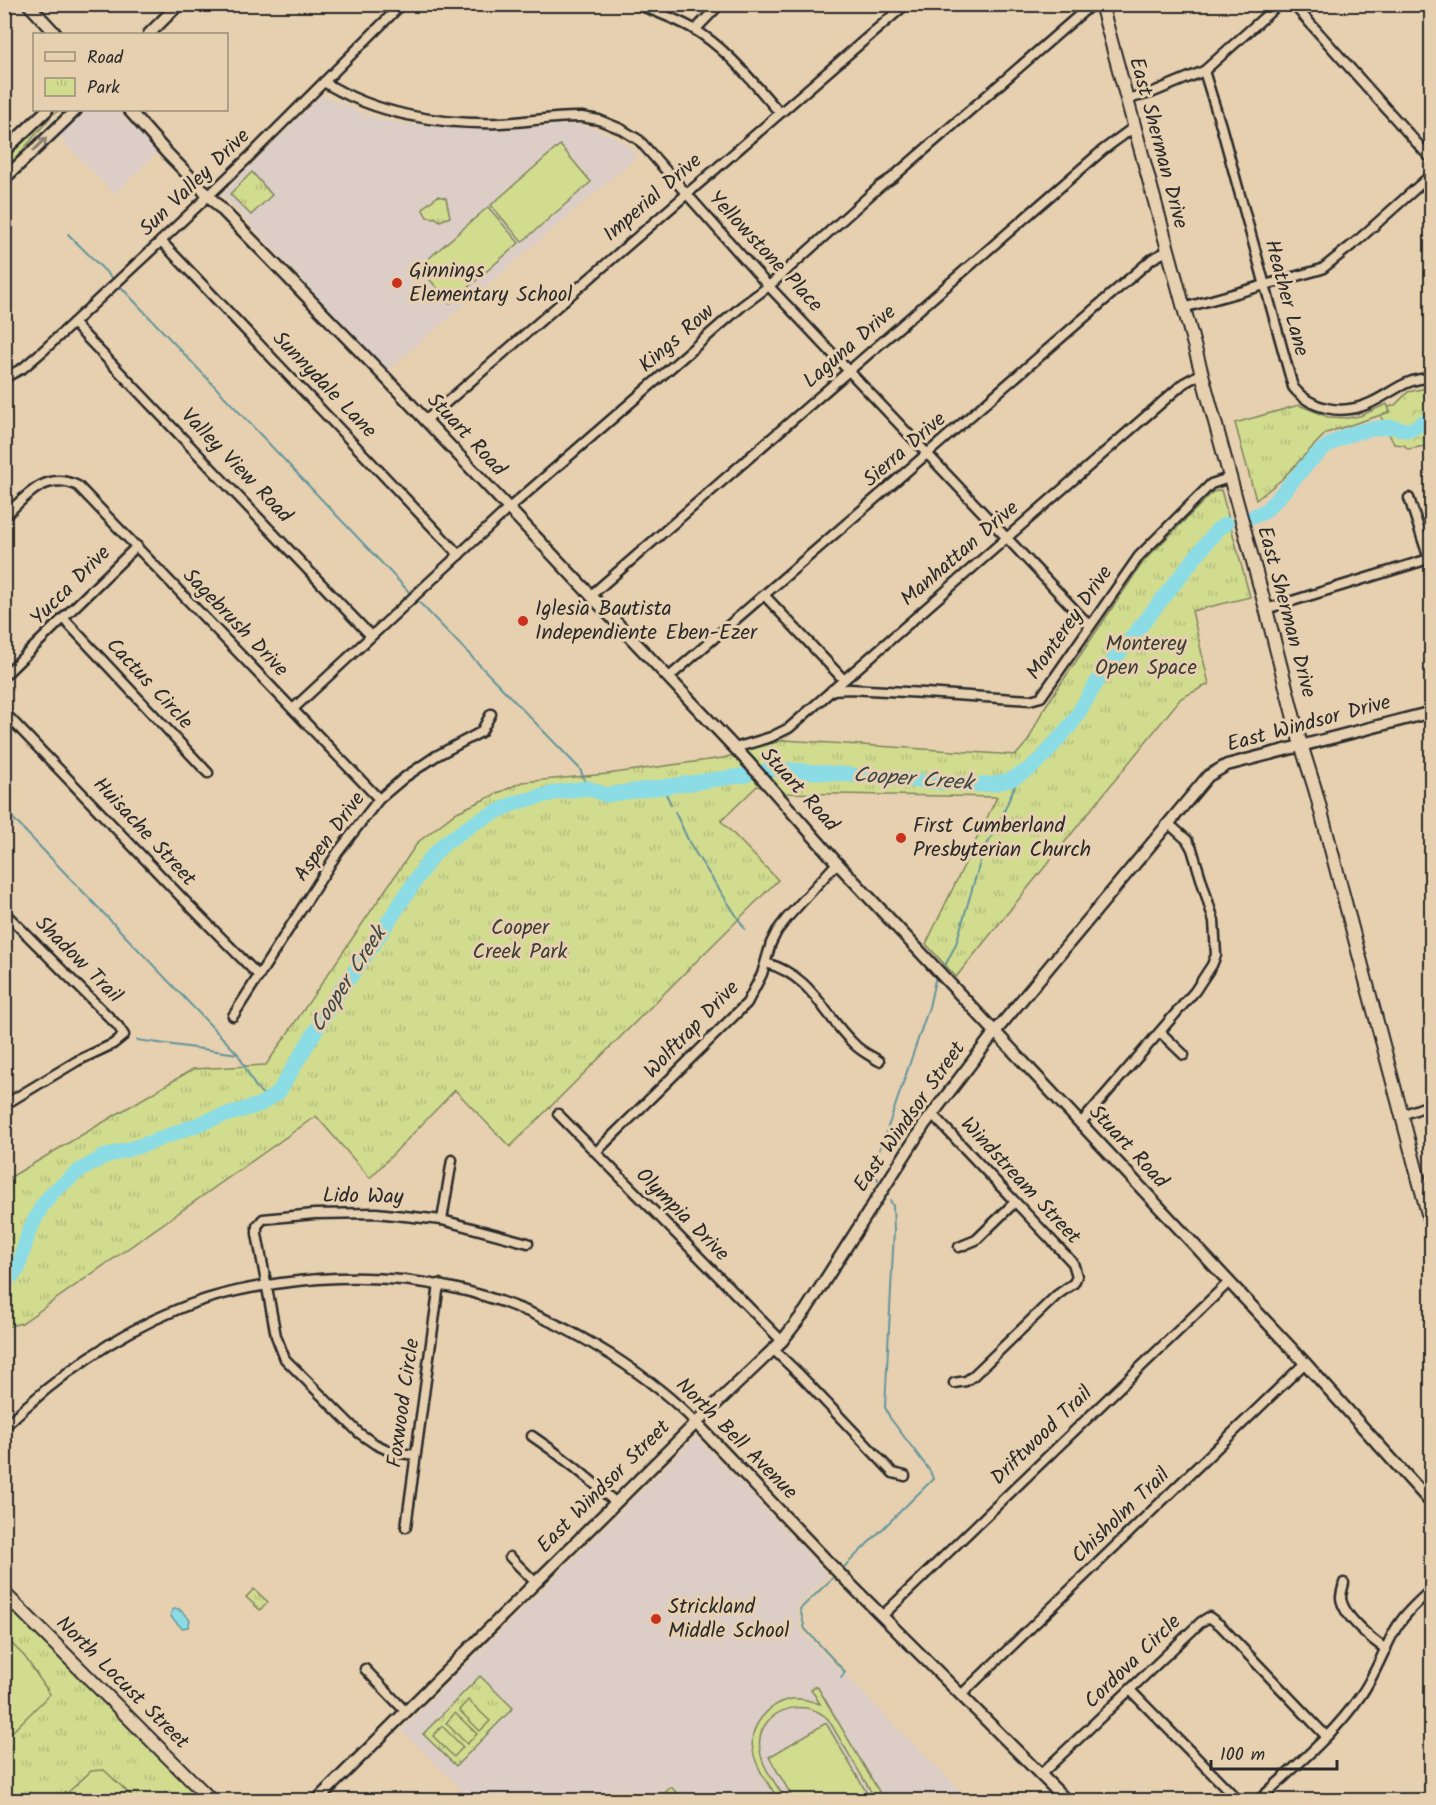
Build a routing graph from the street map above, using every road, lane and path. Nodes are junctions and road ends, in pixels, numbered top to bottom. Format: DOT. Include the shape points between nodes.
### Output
graph roads {
  1 [pos="28,4"];
  2 [pos="179,4"];
  3 [pos="402,4"];
  4 [pos="636,4"];
  5 [pos="720,4"];
  6 [pos="906,4"];
  7 [pos="1092,4"];
  8 [pos="1101,4"];
  9 [pos="1279,4"];
  10 [pos="1293,4"];
  11 [pos="695,30"];
  12 [pos="55,33"];
  13 [pos="150,33"];
  14 [pos="1203,71"];
  15 [pos="324,82"];
  16 [pos="1127,99"];
  17 [pos="46,111"];
  18 [pos="75,111"];
  19 [pos="130,111"];
  20 [pos="780,113"];
  21 [pos="1134,127"];
  22 [pos="4,150"];
  23 [pos="1431,160"];
  24 [pos="1431,174"];
  25 [pos="4,179"];
  26 [pos="687,193"];
  27 [pos="209,195"];
  28 [pos="161,241"];
  29 [pos="1167,251"];
  30 [pos="769,285"];
  31 [pos="1264,285"];
  32 [pos="1183,308"];
  33 [pos="73,323"];
  34 [pos="850,372"];
  35 [pos="1202,373"];
  36 [pos="4,378"];
  37 [pos="1431,378"];
  38 [pos="425,421"];
  39 [pos="928,454"];
  40 [pos="1229,478"];
  41 [pos="1409,498"];
  42 [pos="508,509"];
  43 [pos="4,517"];
  44 [pos="1006,537"];
  45 [pos="137,546"];
  46 [pos="459,555"];
  47 [pos="1430,559"];
  48 [pos="590,596"];
  49 [pos="765,596"];
  50 [pos="1266,609"];
  51 [pos="64,619"];
  52 [pos="1090,626"];
  53 [pos="371,636"];
  54 [pos="4,676"];
  55 [pos="668,678"];
  56 [pos="843,679"];
  57 [pos="832,690"];
  58 [pos="293,709"];
  59 [pos="4,712"];
  60 [pos="1431,712"];
  61 [pos="491,714"];
  62 [pos="1301,745"];
  63 [pos="735,748"];
  64 [pos="208,773"];
  65 [pos="379,799"];
  66 [pos="1168,823"];
  67 [pos="837,863"];
  68 [pos="4,912"];
  69 [pos="766,963"];
  70 [pos="259,976"];
  71 [pos="233,1016"];
  72 [pos="995,1032"];
  73 [pos="1160,1032"];
  74 [pos="1184,1055"];
  75 [pos="879,1061"];
  76 [pos="5,1102"];
  77 [pos="1431,1104"];
  78 [pos="558,1114"];
  79 [pos="932,1114"];
  80 [pos="1402,1114"];
  81 [pos="1080,1124"];
  82 [pos="596,1152"];
  83 [pos="452,1160"];
  84 [pos="1015,1202"];
  85 [pos="442,1220"];
  86 [pos="1431,1229"];
  87 [pos="528,1243"];
  88 [pos="959,1247"];
  89 [pos="1229,1282"];
  90 [pos="439,1284"];
  91 [pos="266,1285"];
  92 [pos="778,1345"];
  93 [pos="1305,1363"];
  94 [pos="954,1383"];
  95 [pos="696,1423"];
  96 [pos="4,1427"];
  97 [pos="532,1436"];
  98 [pos="415,1455"];
  99 [pos="905,1476"];
  100 [pos="616,1503"];
  101 [pos="1431,1504"];
  102 [pos="406,1527"];
  103 [pos="510,1557"];
  104 [pos="536,1583"];
  105 [pos="1344,1583"];
  106 [pos="1431,1589"];
  107 [pos="4,1593"];
  108 [pos="882,1616"];
  109 [pos="1386,1649"];
  110 [pos="364,1669"];
  111 [pos="1130,1690"];
  112 [pos="961,1695"];
  113 [pos="406,1712"];
  114 [pos="1326,1736"];
  115 [pos="1041,1774"];
  116 [pos="1431,1794"];
  117 [pos="211,1800"];
  118 [pos="317,1800"];
  119 [pos="1066,1800"];
  120 [pos="1238,1800"];
  121 [pos="1259,1800"];
  122 [pos="1425,1800"];
  1 -- 12 [label="street"];
  2 -- 13 [label="street"];
  3 -- 15 [label="street, Sun Valley Drive"];
  4 -- 11 [label="street"];
  5 -- 11 [label="street"];
  6 -- 20 [label="street, Imperial Drive"];
  7 -- 30 [label="street, Kings Row"];
  8 -- 16 [label="main road, East Sherman Drive"];
  9 -- 14 [label="street"];
  10 -- 23 [label="street"];
  11 -- 20 [label="street" via="721,51"];
  14 -- 16 [label="street"];
  14 -- 31 [label="street, Heather Lane"];
  15 -- 26 [label="street, Yellowstone Place" via="377,106 443,121 500,123 569,117 598,120 639,140"];
  15 -- 27 [label="street, Sun Valley Drive"];
  16 -- 21 [label="main road, East Sherman Drive"];
  17 -- 22 [label="street"];
  25 -- 18 [label="street, one-way"];
  19 -- 27 [label="street, Stuart Road"];
  20 -- 26 [label="street, Imperial Drive"];
  21 -- 29 [label="main road, East Sherman Drive"];
  21 -- 34 [label="street, Laguna Drive"];
  24 -- 31 [label="street" via="1322,269"];
  26 -- 30 [label="street, Yellowstone Place"];
  26 -- 38 [label="street, Imperial Drive"];
  27 -- 28 [label="street, Sun Valley Drive"];
  27 -- 38 [label="street, Stuart Road"];
  28 -- 33 [label="street, Sun Valley Drive"];
  28 -- 46 [label="street, Sunnydale Lane"];
  29 -- 32 [label="main road, East Sherman Drive"];
  29 -- 39 [label="street, Sierra Drive"];
  30 -- 34 [label="street, Yellowstone Place"];
  30 -- 42 [label="street, Kings Row"];
  31 -- 32 [label="street"];
  31 -- 37 [label="street, Heather Lane" via="1289,378 1299,394 1314,405 1346,410 1367,405 1414,379"];
  32 -- 35 [label="main road, East Sherman Drive"];
  33 -- 36 [label="street, Sun Valley Drive" via="30,362"];
  33 -- 53 [label="street, Valley View Road"];
  34 -- 39 [label="street, Yellowstone Place"];
  34 -- 48 [label="street, Laguna Drive"];
  35 -- 40 [label="main road, East Sherman Drive"];
  35 -- 44 [label="street, Manhattan Drive" via="1184,383"];
  38 -- 42 [label="street, Stuart Road"];
  39 -- 44 [label="street, Yellowstone Place"];
  39 -- 49 [label="street, Sierra Drive"];
  40 -- 50 [label="main road, East Sherman Drive"];
  40 -- 52 [label="street, Monterey Drive" via="1211,484 1139,556"];
  41 -- 47 [label="street"];
  42 -- 46 [label="street, Kings Row"];
  42 -- 48 [label="street, Stuart Road"];
  43 -- 45 [label="street, Sagebrush Drive" via="33,489 52,480 71,482"];
  44 -- 52 [label="street, Yellowstone Place"];
  44 -- 56 [label="street, Manhattan Drive"];
  45 -- 51 [label="street, Yucca Drive"];
  45 -- 58 [label="street, Sagebrush Drive"];
  46 -- 53 [label="street, Kings Row"];
  47 -- 50 [label="street"];
  48 -- 55 [label="street, Stuart Road"];
  49 -- 55 [label="street, Sierra Drive"];
  49 -- 56 [label="street"];
  50 -- 62 [label="main road, East Sherman Drive"];
  51 -- 54 [label="street, Yucca Drive"];
  51 -- 64 [label="street, Cactus Circle"];
  52 -- 57 [label="street, Monterey Drive" via="1041,698"];
  53 -- 58 [label="street, Kings Row"];
  55 -- 63 [label="street, Stuart Road"];
  56 -- 57 [label="street, Manhattan Drive"];
  57 -- 63 [label="street, Manhattan Drive" via="789,728"];
  58 -- 65 [label="street, Sagebrush Drive"];
  59 -- 70 [label="street, Huisache Street"];
  60 -- 62 [label="street, East Windsor Drive"];
  61 -- 65 [label="street, Aspen Drive" via="481,732 436,756"];
  62 -- 66 [label="street, East Windsor Drive" via="1227,765 1208,776"];
  62 -- 80 [label="main road, East Sherman Drive"];
  63 -- 67 [label="street, Stuart Road"];
  65 -- 70 [label="street, Aspen Drive" via="338,852"];
  66 -- 72 [label="street, East Windsor Drive"];
  66 -- 73 [label="street" via="1192,849 1214,921 1216,955 1195,991"];
  67 -- 69 [label="street, Wolftrap Drive" via="777,931"];
  67 -- 72 [label="street, Stuart Road"];
  68 -- 76 [label="street, Shadow Trail" via="124,1035"];
  69 -- 75 [label="street" via="794,975 855,1045"];
  69 -- 82 [label="street, Wolftrap Drive" via="747,1003"];
  70 -- 71 [label="street, Aspen Drive"];
  72 -- 79 [label="street, East Windsor Street"];
  72 -- 81 [label="street, Stuart Road"];
  73 -- 74 [label="street"];
  73 -- 81 [label="street"];
  77 -- 80 [label="street"];
  78 -- 82 [label="street, Olympia Drive"];
  79 -- 84 [label="street, Windstream Street"];
  79 -- 92 [label="street, East Windsor Street" via="806,1310"];
  80 -- 86 [label="main road, East Sherman Drive"];
  81 -- 89 [label="street, Stuart Road"];
  82 -- 92 [label="street, Olympia Drive"];
  83 -- 85 [label="street"];
  84 -- 88 [label="street" via="976,1240"];
  84 -- 94 [label="street, Windstream Street" via="1073,1263 1077,1276 973,1376"];
  85 -- 87 [label="street, Lido Way"];
  85 -- 91 [label="street, Lido Way" via="376,1212 263,1219 256,1234"];
  89 -- 93 [label="street, Stuart Road"];
  89 -- 108 [label="street, Driftwood Trail"];
  90 -- 91 [label="street, North Bell Avenue" via="359,1277"];
  90 -- 95 [label="street, North Bell Avenue" via="489,1296 571,1331 669,1395"];
  90 -- 98 [label="street, Foxwood Circle"];
  91 -- 96 [label="street, North Bell Avenue" via="176,1310 117,1339 62,1376"];
  91 -- 98 [label="street" via="285,1359 359,1433 392,1452"];
  92 -- 95 [label="street, East Windsor Street"];
  92 -- 99 [label="street, Olympia Drive" via="800,1375 893,1473"];
  93 -- 101 [label="street, Stuart Road"];
  93 -- 112 [label="street, Chisholm Trail"];
  95 -- 100 [label="street, East Windsor Street"];
  95 -- 108 [label="street, North Bell Avenue"];
  97 -- 100 [label="street" via="587,1475"];
  98 -- 102 [label="street, Foxwood Circle"];
  100 -- 104 [label="street, East Windsor Street"];
  103 -- 104 [label="street"];
  104 -- 113 [label="street, East Windsor Street"];
  105 -- 109 [label="street" via="1341,1597 1348,1614"];
  106 -- 109 [label="street" via="1409,1610"];
  107 -- 117 [label="main road, North Locust Street"];
  108 -- 112 [label="street, North Bell Avenue"];
  109 -- 114 [label="street" via="1361,1695"];
  110 -- 113 [label="street"];
  111 -- 114 [label="street, Cordova Circle" via="1209,1617"];
  111 -- 115 [label="street, Cordova Circle"];
  111 -- 120 [label="street"];
  112 -- 115 [label="street, North Bell Avenue"];
  113 -- 118 [label="street, East Windsor Street"];
  114 -- 121 [label="street"];
  115 -- 119 [label="street, North Bell Avenue"];
  116 -- 122 [label="street"];
}
